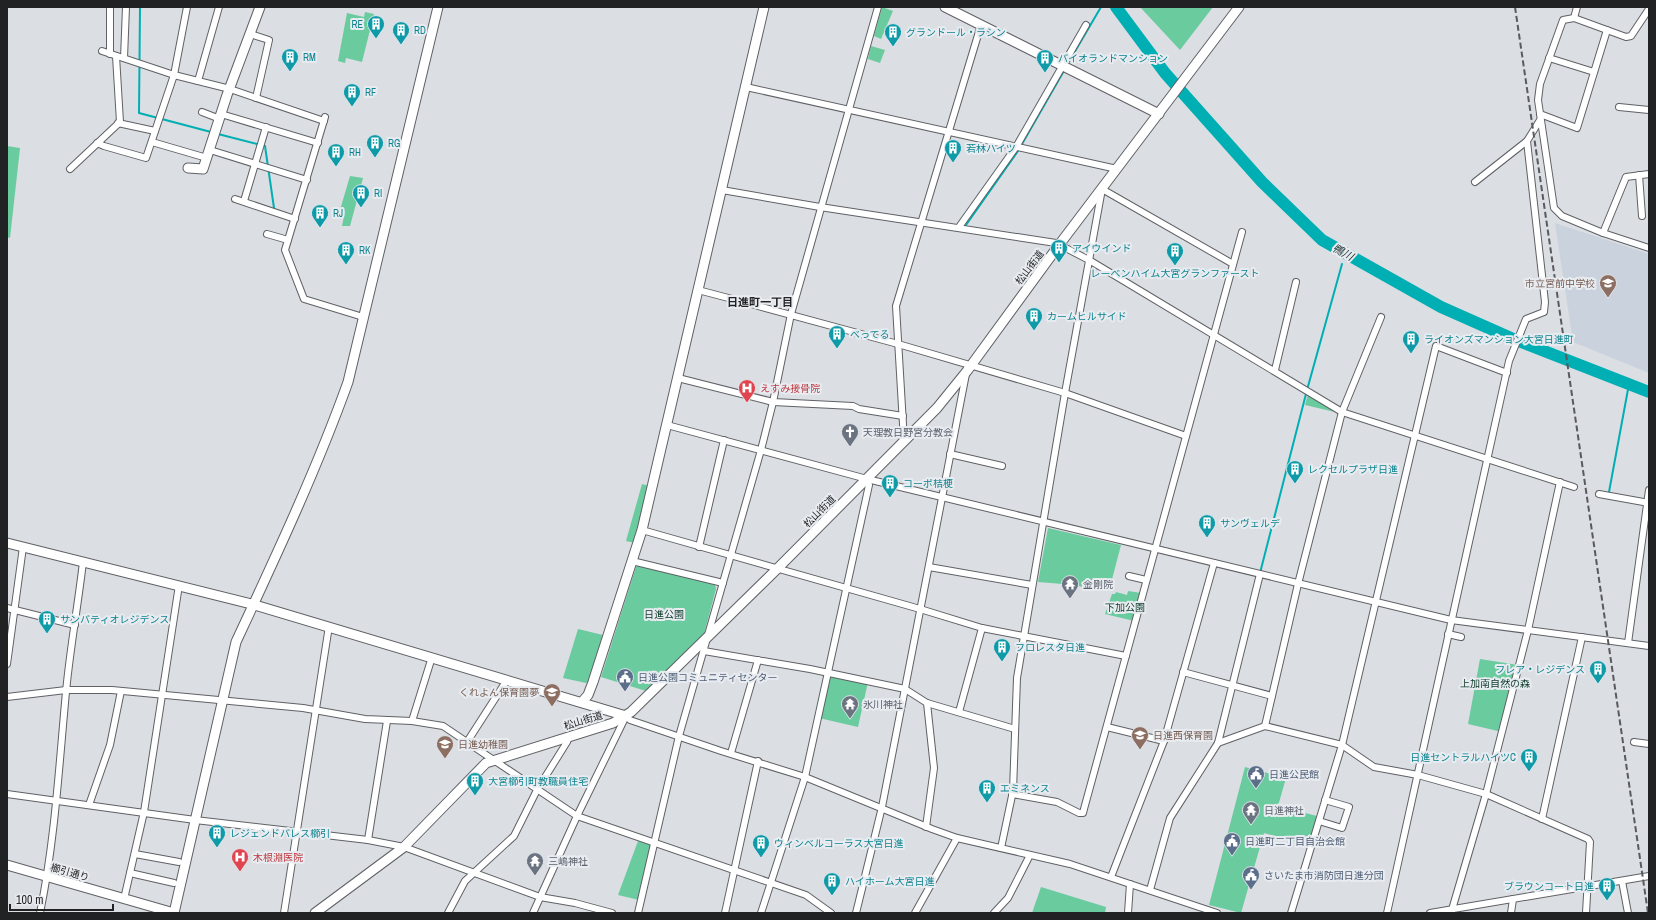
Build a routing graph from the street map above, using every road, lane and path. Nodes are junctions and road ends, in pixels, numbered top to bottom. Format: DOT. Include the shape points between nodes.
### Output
graph roads {
  1 [pos="110,7"];
  2 [pos="126,7"];
  3 [pos="187,7"];
  4 [pos="219,7"];
  5 [pos="260,7"];
  6 [pos="438,7"];
  7 [pos="764,7"];
  8 [pos="878,7"];
  9 [pos="945,7"];
  10 [pos="1239,7"];
  11 [pos="1577,7"];
  12 [pos="1649,9"];
  13 [pos="1574,18"];
  14 [pos="1646,19"];
  15 [pos="981,25"];
  16 [pos="1086,26"];
  17 [pos="1607,30"];
  18 [pos="250,34"];
  19 [pos="102,51"];
  20 [pos="113,55"];
  21 [pos="124,58"];
  22 [pos="1549,58"];
  23 [pos="1063,66"];
  24 [pos="1594,72"];
  25 [pos="174,75"];
  26 [pos="198,81"];
  27 [pos="746,87"];
  28 [pos="230,89"];
  29 [pos="256,98"];
  30 [pos="1619,107"];
  31 [pos="848,110"];
  32 [pos="1649,110"];
  33 [pos="202,112"];
  34 [pos="1159,114"];
  35 [pos="221,116"];
  36 [pos="1540,117"];
  37 [pos="118,124"];
  38 [pos="266,127"];
  39 [pos="155,131"];
  40 [pos="949,132"];
  41 [pos="1527,141"];
  42 [pos="152,142"];
  43 [pos="97,143"];
  44 [pos="318,143"];
  45 [pos="1016,147"];
  46 [pos="208,154"];
  47 [pos="256,164"];
  48 [pos="188,168"];
  49 [pos="70,169"];
  50 [pos="1116,169"];
  51 [pos="1649,174"];
  52 [pos="1640,175"];
  53 [pos="307,180"];
  54 [pos="1475,182"];
  55 [pos="1102,188"];
  56 [pos="722,190"];
  57 [pos="235,199"];
  58 [pos="244,201"];
  59 [pos="820,207"];
  60 [pos="1642,216"];
  61 [pos="295,219"];
  62 [pos="922,222"];
  63 [pos="959,227"];
  64 [pos="1242,232"];
  65 [pos="1603,233"];
  66 [pos="267,234"];
  67 [pos="288,240"];
  68 [pos="1059,245"];
  69 [pos="1649,248"];
  70 [pos="1089,260"];
  71 [pos="1233,264"];
  72 [pos="1296,282"];
  73 [pos="698,290"];
  74 [pos="791,314"];
  75 [pos="363,317"];
  76 [pos="1380,318"];
  77 [pos="1214,334"];
  78 [pos="898,344"];
  79 [pos="968,368"];
  80 [pos="1274,370"];
  81 [pos="1507,372"];
  82 [pos="678,378"];
  83 [pos="1065,393"];
  84 [pos="773,402"];
  85 [pos="1342,412"];
  86 [pos="903,416"];
  87 [pos="667,425"];
  88 [pos="1186,436"];
  89 [pos="1415,436"];
  90 [pos="724,440"];
  91 [pos="904,441"];
  92 [pos="761,450"];
  93 [pos="950,454"];
  94 [pos="1488,459"];
  95 [pos="1002,466"];
  96 [pos="867,479"];
  97 [pos="1560,482"];
  98 [pos="1574,487"];
  99 [pos="1649,490"];
  100 [pos="1599,494"];
  101 [pos="942,497"];
  102 [pos="1648,503"];
  103 [pos="1044,522"];
  104 [pos="642,530"];
  105 [pos="7,543"];
  106 [pos="24,547"];
  107 [pos="699,547"];
  108 [pos="1155,549"];
  109 [pos="731,556"];
  110 [pos="632,561"];
  111 [pos="83,562"];
  112 [pos="1214,563"];
  113 [pos="928,567"];
  114 [pos="777,569"];
  115 [pos="1260,574"];
  116 [pos="1129,576"];
  117 [pos="1146,580"];
  118 [pos="723,583"];
  119 [pos="1298,584"];
  120 [pos="179,585"];
  121 [pos="1032,585"];
  122 [pos="847,589"];
  123 [pos="1376,602"];
  124 [pos="255,605"];
  125 [pos="7,608"];
  126 [pos="920,609"];
  127 [pos="14,610"];
  128 [pos="1451,620"];
  129 [pos="75,625"];
  130 [pos="329,626"];
  131 [pos="982,628"];
  132 [pos="1528,630"];
  133 [pos="1448,634"];
  134 [pos="707,637"];
  135 [pos="1461,637"];
  136 [pos="1582,637"];
  137 [pos="1024,638"];
  138 [pos="1628,643"];
  139 [pos="1649,646"];
  140 [pos="704,651"];
  141 [pos="1126,656"];
  142 [pos="432,657"];
  143 [pos="758,660"];
  144 [pos="7,664"];
  145 [pos="1183,672"];
  146 [pos="828,673"];
  147 [pos="507,680"];
  148 [pos="1233,685"];
  149 [pos="905,689"];
  150 [pos="66,690"];
  151 [pos="121,691"];
  152 [pos="162,694"];
  153 [pos="1272,696"];
  154 [pos="7,697"];
  155 [pos="223,700"];
  156 [pos="582,702"];
  157 [pos="927,703"];
  158 [pos="316,710"];
  159 [pos="960,712"];
  160 [pos="626,716"];
  161 [pos="387,721"];
  162 [pos="412,721"];
  163 [pos="1266,726"];
  164 [pos="1107,727"];
  165 [pos="1015,729"];
  166 [pos="569,736"];
  167 [pos="679,736"];
  168 [pos="1164,741"];
  169 [pos="466,742"];
  170 [pos="1634,742"];
  171 [pos="1218,743"];
  172 [pos="1649,744"];
  173 [pos="1342,745"];
  174 [pos="731,753"];
  175 [pos="492,760"];
  176 [pos="758,761"];
  177 [pos="1418,775"];
  178 [pos="805,776"];
  179 [pos="536,790"];
  180 [pos="7,794"];
  181 [pos="1012,794"];
  182 [pos="1486,794"];
  183 [pos="1325,800"];
  184 [pos="56,801"];
  185 [pos="90,805"];
  186 [pos="882,808"];
  187 [pos="144,812"];
  188 [pos="577,816"];
  189 [pos="1542,819"];
  190 [pos="195,820"];
  191 [pos="1319,821"];
  192 [pos="926,827"];
  193 [pos="296,832"];
  194 [pos="957,838"];
  195 [pos="368,840"];
  196 [pos="654,844"];
  197 [pos="404,847"];
  198 [pos="1001,848"];
  199 [pos="135,854"];
  200 [pos="1030,854"];
  201 [pos="180,862"];
  202 [pos="7,865"];
  203 [pos="734,870"];
  204 [pos="473,873"];
  205 [pos="130,874"];
  206 [pos="1649,876"];
  207 [pos="47,877"];
  208 [pos="1111,877"];
  209 [pos="1622,880"];
  210 [pos="771,882"];
  211 [pos="174,883"];
  212 [pos="1130,884"];
  213 [pos="1587,886"];
  214 [pos="1150,890"];
  215 [pos="540,897"];
  216 [pos="124,899"];
  217 [pos="1513,899"];
  218 [pos="1451,912"];
  219 [pos="40,913"];
  220 [pos="174,913"];
  221 [pos="284,913"];
  222 [pos="314,913"];
  223 [pos="448,913"];
  224 [pos="533,913"];
  225 [pos="612,913"];
  226 [pos="638,913"];
  227 [pos="725,913"];
  228 [pos="761,913"];
  229 [pos="831,913"];
  230 [pos="856,913"];
  231 [pos="915,913"];
  232 [pos="994,913"];
  233 [pos="1128,913"];
  234 [pos="1217,913"];
  235 [pos="1291,913"];
  236 [pos="1387,913"];
  237 [pos="1430,913"];
  238 [pos="1512,913"];
  239 [pos="1586,913"];
  240 [pos="1628,913"];
  1 -- 20 [label="street"];
  2 -- 21 [label="street"];
  3 -- 25 [label="street"];
  4 -- 26 [label="street"];
  5 -- 18 [label="street"];
  6 -- 75 [label="street"];
  7 -- 27 [label="street"];
  8 -- 31 [label="street"];
  9 -- 15 [label="street"];
  10 -- 34 [label="street, 松山街道"];
  11 -- 13 [label="street"];
  12 -- 14 [label="street"];
  13 -- 17 [label="street"];
  13 -- 22 [label="street" via="1563,20"];
  14 -- 17 [label="street" via="1631,36 1626,37"];
  15 -- 23 [label="street"];
  15 -- 40 [label="street"];
  16 -- 23 [label="street"];
  17 -- 24 [label="street"];
  18 -- 28 [label="street"];
  18 -- 29 [label="street" via="269,40"];
  19 -- 20 [label="street"];
  20 -- 21 [label="street"];
  20 -- 37 [label="street" via="120,122"];
  21 -- 25 [label="street"];
  22 -- 24 [label="street"];
  22 -- 36 [label="street" via="1540,84"];
  23 -- 34 [label="street"];
  23 -- 45 [label="street"];
  24 -- 36 [label="street" via="1577,128"];
  25 -- 26 [label="street"];
  25 -- 39 [label="street"];
  26 -- 28 [label="street"];
  27 -- 31 [label="street"];
  27 -- 56 [label="street"];
  28 -- 29 [label="street"];
  28 -- 35 [label="street"];
  29 -- 44 [label="street" via="325,119"];
  30 -- 32 [label="street"];
  31 -- 40 [label="street"];
  31 -- 59 [label="street"];
  33 -- 35 [label="street"];
  34 -- 50 [label="street, 松山街道"];
  35 -- 38 [label="street"];
  35 -- 46 [label="street"];
  36 -- 41 [label="street"];
  36 -- 65 [label="street" via="1554,208 1562,216"];
  37 -- 39 [label="street"];
  37 -- 43 [label="street"];
  38 -- 44 [label="street"];
  38 -- 47 [label="street"];
  39 -- 42 [label="street"];
  40 -- 45 [label="street"];
  40 -- 62 [label="street"];
  41 -- 54 [label="street"];
  41 -- 81 [label="street" via="1545,302 1544,312 1526,319"];
  42 -- 43 [label="street" via="146,158"];
  42 -- 46 [label="street"];
  43 -- 49 [label="street"];
  44 -- 53 [label="street"];
  45 -- 50 [label="street"];
  45 -- 63 [label="street"];
  46 -- 47 [label="street"];
  46 -- 48 [label="street" via="203,169"];
  47 -- 53 [label="street"];
  47 -- 58 [label="street"];
  50 -- 55 [label="street, 松山街道"];
  51 -- 52 [label="street"];
  52 -- 60 [label="street"];
  52 -- 65 [label="street" via="1626,177"];
  53 -- 61 [label="street"];
  55 -- 68 [label="street, 松山街道"];
  55 -- 70 [label="street"];
  55 -- 71 [label="street"];
  56 -- 59 [label="street"];
  56 -- 73 [label="street"];
  57 -- 58 [label="street"];
  58 -- 61 [label="street"];
  59 -- 62 [label="street"];
  59 -- 74 [label="street"];
  61 -- 67 [label="street"];
  62 -- 63 [label="street"];
  62 -- 78 [label="street" via="896,306"];
  63 -- 68 [label="street"];
  64 -- 71 [label="street"];
  65 -- 69 [label="street"];
  66 -- 67 [label="street"];
  67 -- 75 [label="street" via="285,250 304,300"];
  68 -- 70 [label="street"];
  68 -- 79 [label="street, 松山街道"];
  70 -- 77 [label="street"];
  70 -- 83 [label="street"];
  71 -- 77 [label="street"];
  72 -- 80 [label="street"];
  73 -- 74 [label="street"];
  73 -- 82 [label="street"];
  74 -- 78 [label="street"];
  74 -- 84 [label="street"];
  75 -- 124 [label="street" via="348,382 330,431"];
  76 -- 85 [label="street"];
  77 -- 80 [label="street"];
  77 -- 88 [label="street"];
  78 -- 79 [label="street"];
  78 -- 86 [label="street"];
  79 -- 83 [label="street"];
  79 -- 91 [label="street, 松山街道" via="937,408"];
  79 -- 93 [label="street"];
  80 -- 85 [label="street"];
  81 -- 89 [label="street" via="1436,346"];
  81 -- 94 [label="street"];
  82 -- 84 [label="street"];
  82 -- 87 [label="street"];
  83 -- 88 [label="street"];
  83 -- 103 [label="street"];
  84 -- 86 [label="street" via="853,406"];
  84 -- 92 [label="street"];
  85 -- 89 [label="street"];
  85 -- 119 [label="street"];
  86 -- 91 [label="street"];
  87 -- 90 [label="street"];
  87 -- 104 [label="street"];
  88 -- 108 [label="street"];
  89 -- 94 [label="street"];
  89 -- 123 [label="street"];
  90 -- 92 [label="street"];
  90 -- 107 [label="street"];
  91 -- 96 [label="street, 松山街道"];
  92 -- 96 [label="street"];
  92 -- 109 [label="street"];
  93 -- 95 [label="street"];
  93 -- 101 [label="street"];
  94 -- 97 [label="street"];
  94 -- 128 [label="street"];
  96 -- 101 [label="street"];
  96 -- 114 [label="street, 松山街道"];
  96 -- 122 [label="street" via="869,485"];
  97 -- 98 [label="street"];
  97 -- 132 [label="street"];
  99 -- 102 [label="street"];
  100 -- 102 [label="street"];
  101 -- 103 [label="street"];
  101 -- 113 [label="street"];
  102 -- 138 [label="street"];
  103 -- 108 [label="street"];
  103 -- 121 [label="street"];
  104 -- 107 [label="street"];
  104 -- 110 [label="street"];
  105 -- 106 [label="street"];
  106 -- 111 [label="street"];
  106 -- 127 [label="street"];
  107 -- 109 [label="street"];
  108 -- 112 [label="street"];
  108 -- 117 [label="street"];
  109 -- 114 [label="street"];
  109 -- 118 [label="street"];
  110 -- 118 [label="street"];
  110 -- 156 [label="street" via="593,682"];
  111 -- 120 [label="street"];
  111 -- 129 [label="street"];
  112 -- 115 [label="street"];
  112 -- 145 [label="street"];
  113 -- 121 [label="street"];
  113 -- 126 [label="street"];
  114 -- 122 [label="street"];
  114 -- 134 [label="street, 松山街道"];
  115 -- 119 [label="street"];
  115 -- 148 [label="street"];
  116 -- 117 [label="street"];
  117 -- 141 [label="street"];
  118 -- 134 [label="street"];
  119 -- 123 [label="street"];
  119 -- 153 [label="street"];
  120 -- 124 [label="street"];
  120 -- 152 [label="street"];
  121 -- 137 [label="street"];
  122 -- 126 [label="street"];
  122 -- 146 [label="street"];
  123 -- 128 [label="street"];
  123 -- 173 [label="street"];
  124 -- 130 [label="street"];
  124 -- 155 [label="street" via="236,642"];
  125 -- 127 [label="street"];
  126 -- 131 [label="street"];
  126 -- 149 [label="street"];
  127 -- 129 [label="street"];
  127 -- 144 [label="street"];
  128 -- 132 [label="street"];
  128 -- 133 [label="street"];
  129 -- 150 [label="street"];
  130 -- 142 [label="street"];
  130 -- 158 [label="street"];
  131 -- 137 [label="street"];
  131 -- 159 [label="street"];
  132 -- 136 [label="street"];
  132 -- 182 [label="street"];
  133 -- 135 [label="street"];
  133 -- 177 [label="street"];
  134 -- 140 [label="street"];
  134 -- 160 [label="street, 松山街道"];
  136 -- 138 [label="street"];
  136 -- 189 [label="street"];
  137 -- 141 [label="street"];
  137 -- 165 [label="street" via="1017,678"];
  138 -- 139 [label="street"];
  140 -- 143 [label="street"];
  140 -- 167 [label="street"];
  141 -- 164 [label="street"];
  142 -- 147 [label="street"];
  142 -- 162 [label="street"];
  143 -- 146 [label="street"];
  143 -- 174 [label="street"];
  145 -- 148 [label="street"];
  145 -- 168 [label="street"];
  146 -- 149 [label="street"];
  146 -- 178 [label="street"];
  147 -- 156 [label="street"];
  147 -- 169 [label="street"];
  148 -- 153 [label="street"];
  148 -- 171 [label="street"];
  149 -- 157 [label="street"];
  149 -- 186 [label="street"];
  150 -- 151 [label="street"];
  150 -- 154 [label="street"];
  150 -- 184 [label="street"];
  151 -- 152 [label="street"];
  151 -- 185 [label="street" via="110,745"];
  152 -- 155 [label="street"];
  152 -- 187 [label="street"];
  153 -- 163 [label="street"];
  155 -- 158 [label="street"];
  155 -- 190 [label="street"];
  156 -- 160 [label="street"];
  157 -- 159 [label="street"];
  157 -- 192 [label="street" via="934,768"];
  158 -- 161 [label="street"];
  158 -- 193 [label="street"];
  159 -- 165 [label="street"];
  160 -- 166 [label="street, 松山街道" via="613,723"];
  160 -- 167 [label="street" via="630,720"];
  160 -- 188 [label="street"];
  161 -- 162 [label="street"];
  161 -- 195 [label="street"];
  162 -- 169 [label="street" via="443,726"];
  163 -- 171 [label="street"];
  163 -- 173 [label="street"];
  164 -- 168 [label="street"];
  164 -- 181 [label="street" via="1082,813 1056,802"];
  165 -- 181 [label="street"];
  166 -- 175 [label="street, 松山街道"];
  166 -- 179 [label="street"];
  167 -- 174 [label="street"];
  167 -- 196 [label="street"];
  168 -- 208 [label="street"];
  169 -- 175 [label="street"];
  170 -- 172 [label="street"];
  171 -- 214 [label="street" via="1170,818"];
  173 -- 177 [label="street" via="1374,767"];
  173 -- 183 [label="street"];
  174 -- 176 [label="street"];
  175 -- 179 [label="street"];
  175 -- 197 [label="street, 松山街道" via="481,767"];
  176 -- 178 [label="street"];
  176 -- 203 [label="street"];
  177 -- 182 [label="street"];
  177 -- 236 [label="street"];
  178 -- 186 [label="street"];
  178 -- 210 [label="street"];
  179 -- 188 [label="street"];
  179 -- 204 [label="street" via="514,836"];
  180 -- 184 [label="street"];
  181 -- 198 [label="street"];
  182 -- 189 [label="street"];
  182 -- 218 [label="street"];
  183 -- 191 [label="street"];
  183 -- 191 [label="street" via="1349,807 1342,828"];
  184 -- 185 [label="street"];
  184 -- 207 [label="street"];
  185 -- 187 [label="street"];
  186 -- 192 [label="street"];
  186 -- 230 [label="street"];
  187 -- 190 [label="street"];
  187 -- 199 [label="street"];
  188 -- 196 [label="street"];
  188 -- 215 [label="street"];
  189 -- 213 [label="street" via="1588,839 1590,842"];
  190 -- 193 [label="street"];
  190 -- 220 [label="street"];
  191 -- 235 [label="street"];
  192 -- 194 [label="street"];
  193 -- 195 [label="street"];
  193 -- 221 [label="street"];
  194 -- 198 [label="street"];
  194 -- 231 [label="street"];
  195 -- 197 [label="street"];
  196 -- 203 [label="street"];
  196 -- 226 [label="street"];
  197 -- 204 [label="street"];
  197 -- 222 [label="street, 松山街道"];
  198 -- 200 [label="street"];
  199 -- 201 [label="street"];
  199 -- 205 [label="street"];
  200 -- 208 [label="street"];
  200 -- 232 [label="street" via="1008,898"];
  202 -- 207 [label="street, 櫛引通り"];
  203 -- 210 [label="street"];
  203 -- 227 [label="street"];
  204 -- 215 [label="street"];
  204 -- 223 [label="street" via="464,882"];
  205 -- 211 [label="street"];
  205 -- 216 [label="street"];
  206 -- 209 [label="street"];
  207 -- 216 [label="street, 櫛引通り"];
  207 -- 219 [label="street"];
  208 -- 212 [label="street"];
  209 -- 213 [label="street"];
  209 -- 240 [label="street"];
  210 -- 228 [label="street"];
  210 -- 229 [label="street" via="806,895"];
  212 -- 214 [label="street"];
  212 -- 233 [label="street"];
  213 -- 217 [label="street"];
  213 -- 239 [label="street"];
  214 -- 234 [label="street"];
  215 -- 224 [label="street"];
  215 -- 225 [label="street"];
  216 -- 220 [label="street, 櫛引通り"];
  217 -- 218 [label="street"];
  217 -- 238 [label="street"];
  218 -- 237 [label="street"];
}
